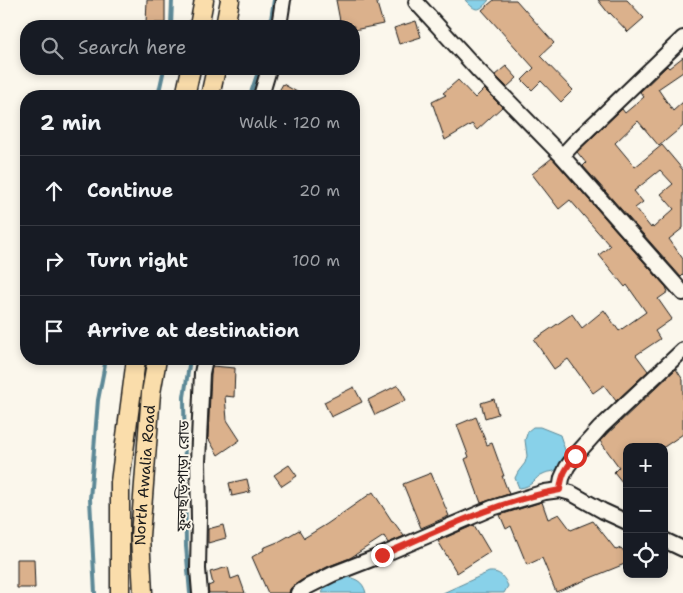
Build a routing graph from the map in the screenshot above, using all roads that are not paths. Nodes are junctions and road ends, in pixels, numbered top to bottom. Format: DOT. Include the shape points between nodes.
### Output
graph roads {
  1 [pos="204,0"];
  2 [pos="230,0"];
  3 [pos="283,0"];
  4 [pos="416,2"];
  5 [pos="200,20"];
  6 [pos="226,20"];
  7 [pos="279,20"];
  8 [pos="683,38"];
  9 [pos="190,75"];
  10 [pos="215,75"];
  11 [pos="267,75"];
  12 [pos="186,90"];
  13 [pos="211,90"];
  14 [pos="263,90"];
  15 [pos="562,156"];
  16 [pos="683,293"];
  17 [pos="683,350"];
  18 [pos="135,365"];
  19 [pos="156,365"];
  20 [pos="204,365"];
  21 [pos="560,490"];
  22 [pos="623,520"];
  23 [pos="668,542"];
  24 [pos="683,549"];
  25 [pos="120,593"];
  26 [pos="143,593"];
  27 [pos="200,593"];
  28 [pos="298,593"];
  1 -- 5 [label="main road"];
  2 -- 6 [label="main road"];
  3 -- 7 [label="street"];
  4 -- 15 [label="street"];
  8 -- 15 [label="street"];
  9 -- 12 [label="main road"];
  10 -- 13 [label="main road"];
  11 -- 14 [label="street"];
  15 -- 16 [label="street"];
  17 -- 21 [label="street" via="575,456 562,478"];
  18 -- 25 [label="main road, North Awalia Road" via="120,482"];
  19 -- 26 [label="main road, North Awalia Road" via="140,536"];
  20 -- 27 [label="street, ফুলছড়িপাড়া রোড" via="198,462"];
  21 -- 22 [label="street"];
  21 -- 28 [label="street" via="492,508 333,574"];
  23 -- 24 [label="street"];
}
